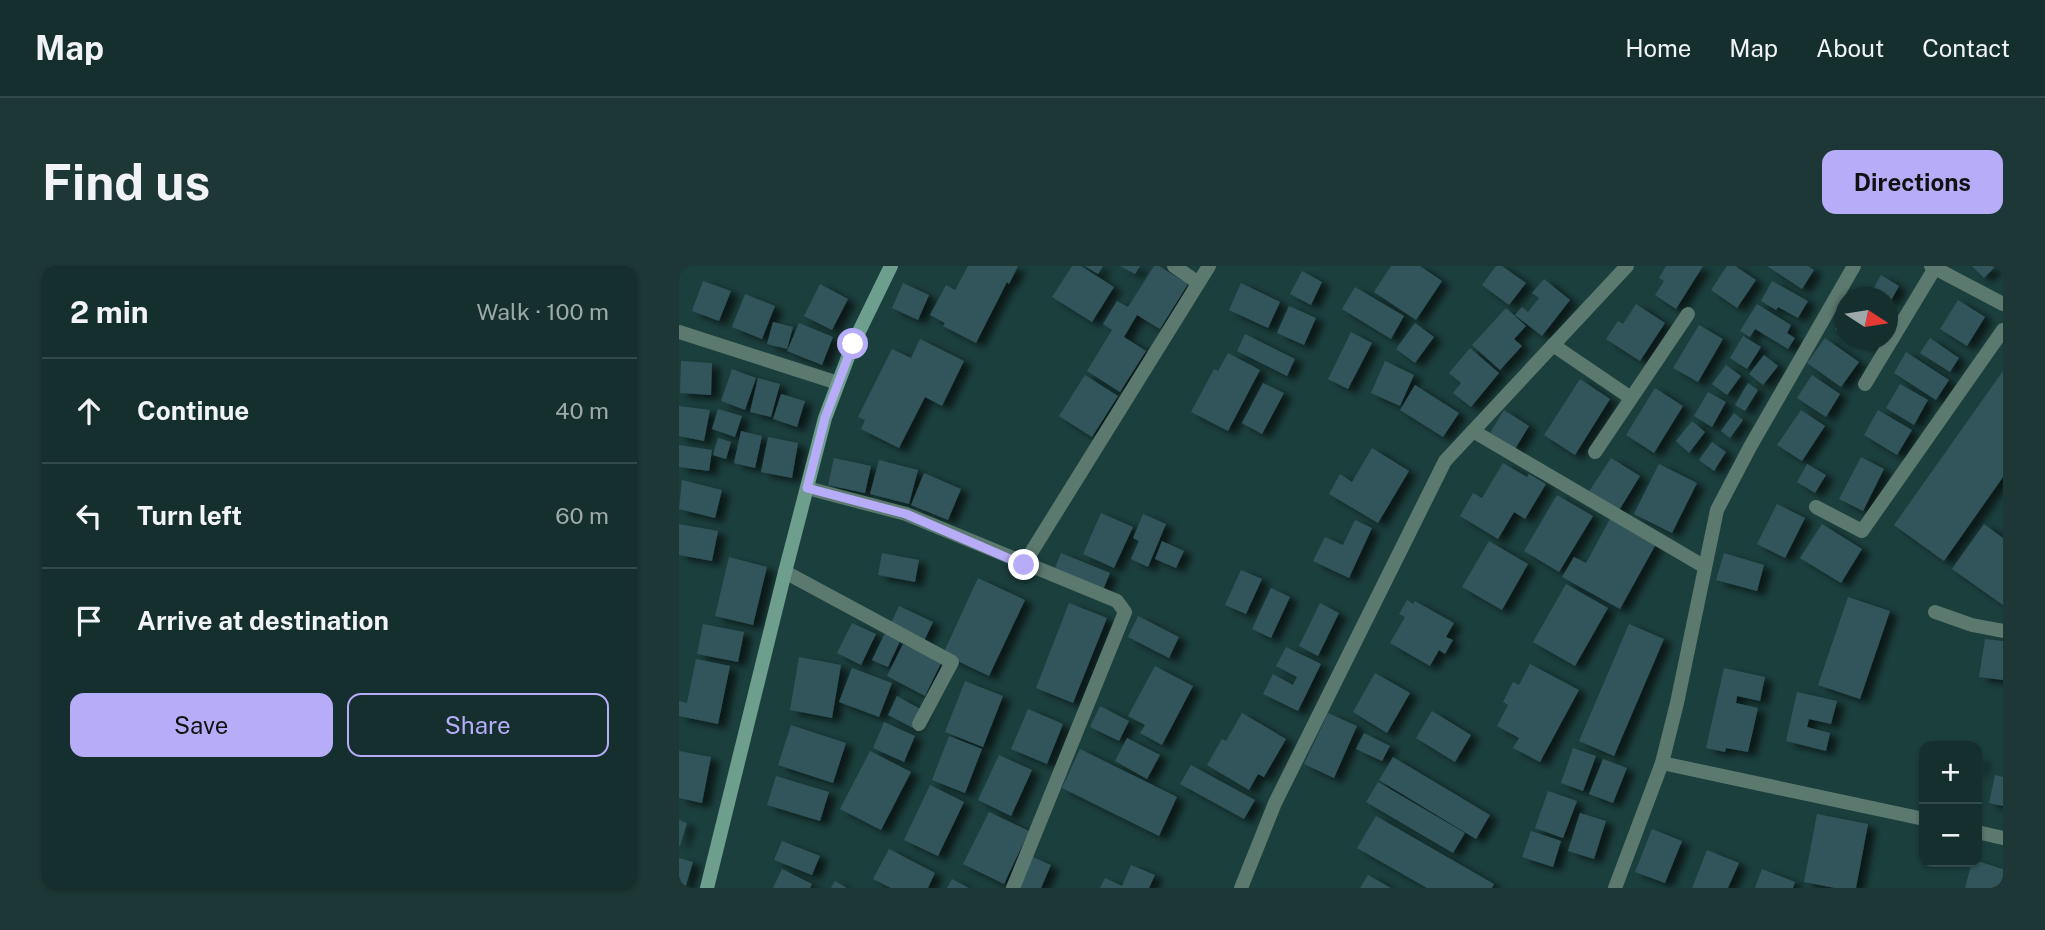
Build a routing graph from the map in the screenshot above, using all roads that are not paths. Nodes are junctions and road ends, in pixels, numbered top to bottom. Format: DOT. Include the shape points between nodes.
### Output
graph roads {
  1 [pos="891,266"];
  2 [pos="1174,266"];
  3 [pos="1209,266"];
  4 [pos="1627,266"];
  5 [pos="1854,266"];
  6 [pos="1933,267"];
  7 [pos="1197,282"];
  8 [pos="2001,299"];
  9 [pos="1688,314"];
  10 [pos="2003,330"];
  11 [pos="679,332"];
  12 [pos="1553,345"];
  13 [pos="838,383"];
  14 [pos="1865,384"];
  15 [pos="1631,398"];
  16 [pos="1473,431"];
  17 [pos="1595,452"];
  18 [pos="807,488"];
  19 [pos="1816,507"];
  20 [pos="1024,565"];
  21 [pos="1705,567"];
  22 [pos="785,572"];
  23 [pos="1935,612"];
  24 [pos="2003,631"];
  25 [pos="919,724"];
  26 [pos="1662,763"];
  27 [pos="1919,818"];
  28 [pos="1982,833"];
  29 [pos="2003,838"];
  30 [pos="707,888"];
  31 [pos="1013,888"];
  32 [pos="1241,888"];
  33 [pos="1615,888"];
  1 -- 13 [label="street"];
  2 -- 7 [label="street"];
  3 -- 7 [label="street"];
  4 -- 12 [label="street"];
  5 -- 21 [label="street" via="1717,510"];
  6 -- 8 [label="street"];
  6 -- 14 [label="street"];
  7 -- 20 [label="street"];
  9 -- 15 [label="street"];
  10 -- 19 [label="street" via="1862,531"];
  11 -- 13 [label="street"];
  12 -- 15 [label="street"];
  12 -- 16 [label="street"];
  13 -- 18 [label="street"];
  15 -- 17 [label="street"];
  16 -- 21 [label="street"];
  16 -- 32 [label="street" via="1445,461 1275,803"];
  18 -- 20 [label="street" via="906,514"];
  18 -- 22 [label="street"];
  20 -- 31 [label="street" via="1117,601 1125,612"];
  21 -- 26 [label="street"];
  22 -- 25 [label="street" via="952,662"];
  22 -- 30 [label="street"];
  23 -- 24 [label="street"];
  26 -- 27 [label="street"];
  26 -- 33 [label="street"];
  28 -- 29 [label="street"];
}
